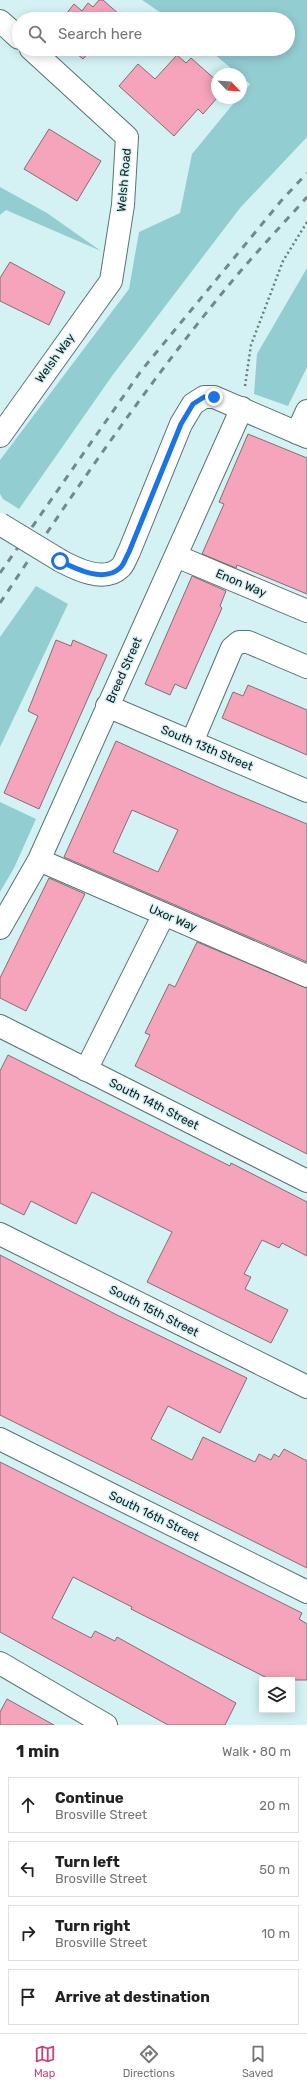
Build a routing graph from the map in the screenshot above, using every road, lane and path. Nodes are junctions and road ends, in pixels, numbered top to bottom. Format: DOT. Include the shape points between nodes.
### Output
graph roads {
  1 [pos="0,21"];
  2 [pos="12,32"];
  3 [pos="39,56"];
  4 [pos="307,222"];
  5 [pos="111,281"];
  6 [pos="242,408"];
  7 [pos="307,411"];
  8 [pos="302,435"];
  9 [pos="0,436"];
  10 [pos="0,524"];
  11 [pos="176,556"];
  12 [pos="307,611"];
  13 [pos="307,667"];
  14 [pos="107,706"];
  15 [pos="192,742"];
  16 [pos="307,791"];
  17 [pos="39,860"];
  18 [pos="164,914"];
  19 [pos="0,928"];
  20 [pos="307,976"];
  21 [pos="0,1026"];
  22 [pos="86,1070"];
  23 [pos="307,1181"];
  24 [pos="0,1234"];
  25 [pos="307,1387"];
  26 [pos="0,1439"];
  27 [pos="307,1592"];
  28 [pos="0,1663"];
  29 [pos="100,1723"];
  1 -- 2 [label="street"];
  3 -- 5 [label="street, Welsh Road" via="127,137 123,205"];
  4 -- 6 [label="path" via="283,261 251,344"];
  5 -- 9 [label="street, Welsh Way"];
  6 -- 8 [label="street"];
  6 -- 10 [label="street, bridge" via="214,397 204,397 193,404 181,424 129,552 120,568 111,574 94,574 77,569"];
  6 -- 11 [label="street, Breed Street"];
  7 -- 8 [label="street"];
  11 -- 12 [label="street, Enon Way"];
  11 -- 14 [label="street, Breed Street"];
  13 -- 15 [label="street" via="248,642 239,642 232,648"];
  14 -- 15 [label="street, South 13th Street"];
  14 -- 17 [label="street, Breed Street"];
  15 -- 16 [label="street, South 13th Street"];
  17 -- 18 [label="street, Uxor Way"];
  17 -- 19 [label="street, Breed Street"];
  18 -- 20 [label="street, Uxor Way"];
  18 -- 22 [label="street"];
  21 -- 22 [label="street, South 14th Street"];
  22 -- 23 [label="street, South 14th Street"];
  24 -- 25 [label="street, South 15th Street"];
  26 -- 27 [label="street, South 16th Street"];
  28 -- 29 [label="street"];
}
